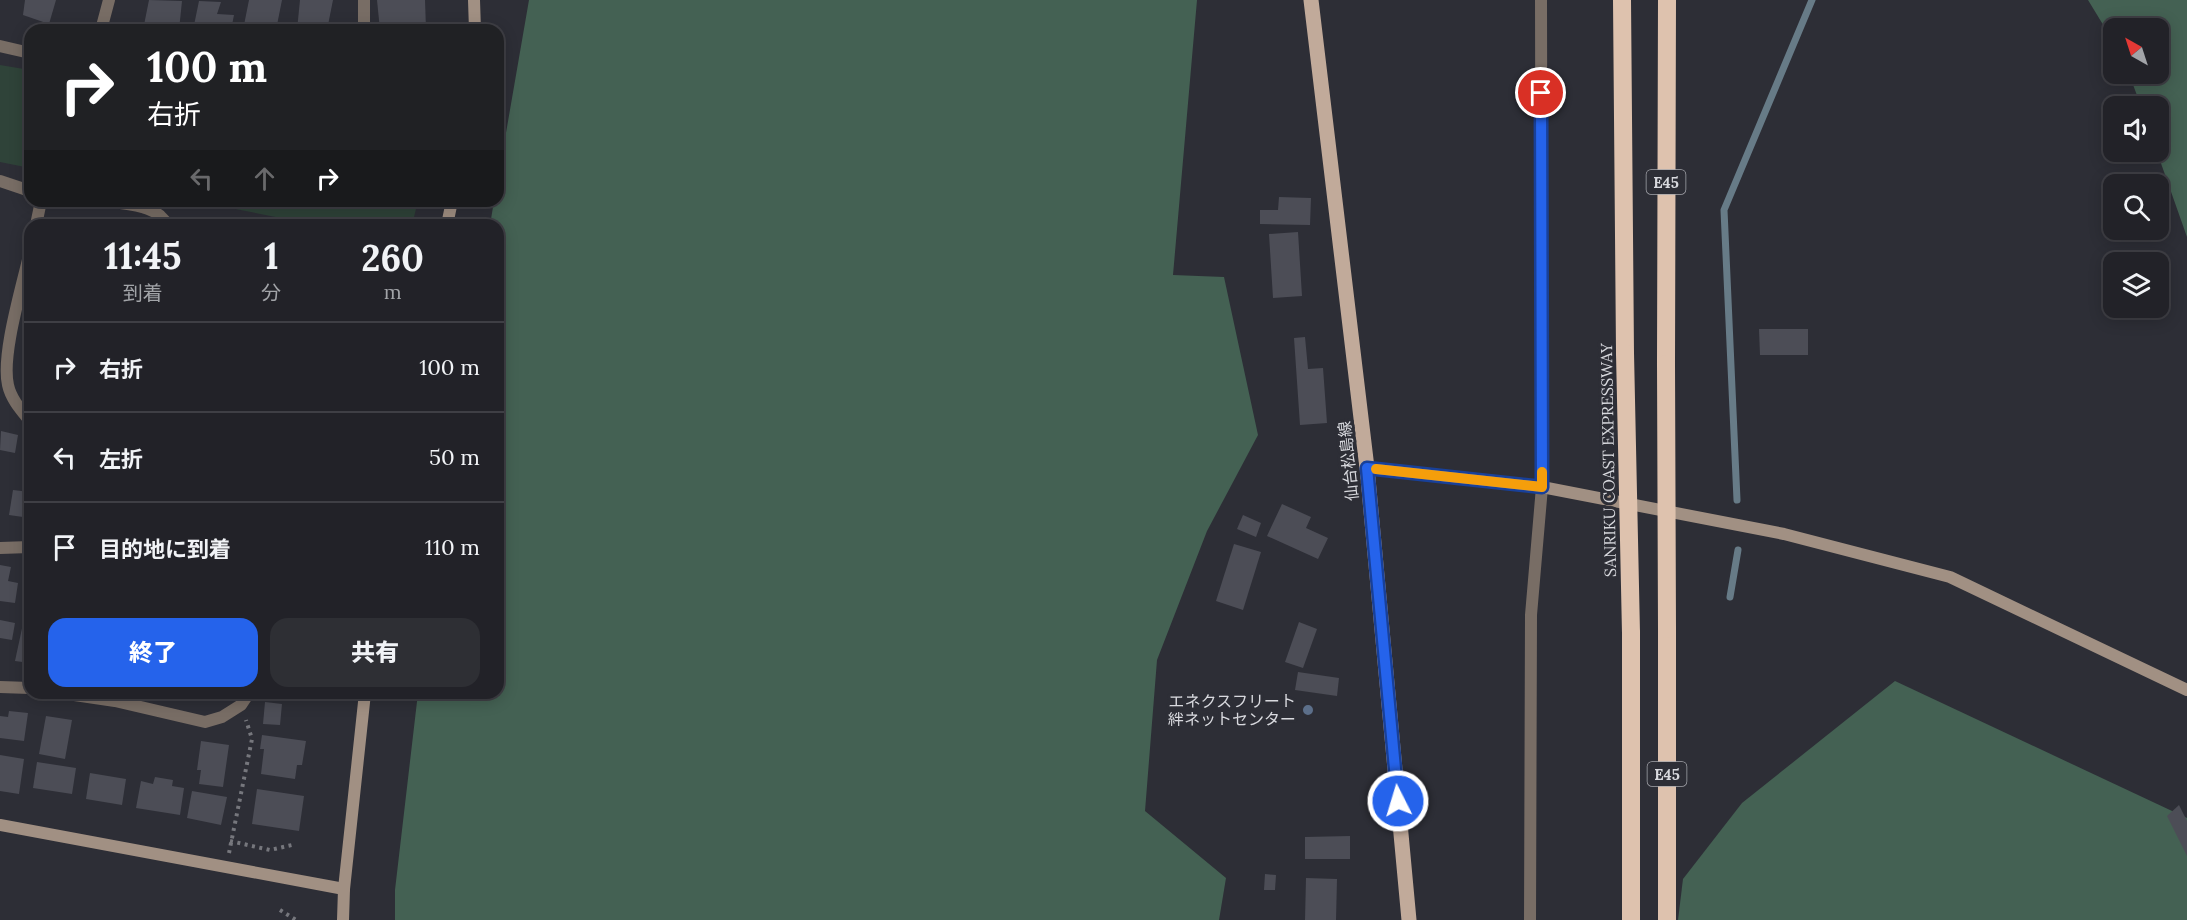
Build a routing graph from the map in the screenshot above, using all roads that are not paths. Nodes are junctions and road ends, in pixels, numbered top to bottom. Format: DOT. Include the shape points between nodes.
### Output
graph roads {
  1 [pos="109,0"];
  2 [pos="364,0"];
  3 [pos="474,0"];
  4 [pos="1311,0"];
  5 [pos="1541,0"];
  6 [pos="1667,0"];
  7 [pos="1622,1"];
  8 [pos="103,24"];
  9 [pos="364,24"];
  10 [pos="475,24"];
  11 [pos="0,46"];
  12 [pos="24,52"];
  13 [pos="0,181"];
  14 [pos="24,189"];
  15 [pos="135,207"];
  16 [pos="164,219"];
  17 [pos="24,278"];
  18 [pos="24,414"];
  19 [pos="1367,468"];
  20 [pos="1542,487"];
  21 [pos="24,547"];
  22 [pos="0,548"];
  23 [pos="0,687"];
  24 [pos="24,688"];
  25 [pos="2187,690"];
  26 [pos="123,699"];
  27 [pos="245,699"];
  28 [pos="364,699"];
  29 [pos="0,825"];
  30 [pos="344,889"];
  31 [pos="344,920"];
  32 [pos="1409,920"];
  33 [pos="1530,920"];
  34 [pos="1631,920"];
  35 [pos="1667,920"];
  1 -- 8 [label="street"];
  2 -- 9 [label="street"];
  3 -- 10 [label="street"];
  4 -- 19 [label="main road, 仙台松島線"];
  5 -- 20 [label="street"];
  6 -- 35 [label="highway, E45, bridge"];
  7 -- 34 [label="highway, SANRIKU COAST EXPRESSWAY / E45, bridge"];
  11 -- 12 [label="street"];
  13 -- 14 [label="street"];
  15 -- 16 [label="street" via="155,211"];
  17 -- 18 [label="street" via="5,364 8,387"];
  19 -- 20 [label="street"];
  19 -- 32 [label="main road, 仙台松島線"];
  20 -- 25 [label="street" via="1784,534 1950,577"];
  20 -- 33 [label="street" via="1531,615"];
  21 -- 22 [label="street"];
  23 -- 24 [label="street"];
  26 -- 27 [label="street" via="205,722 222,717"];
  28 -- 30 [label="street"];
  29 -- 30 [label="street"];
  30 -- 31 [label="street"];
}
